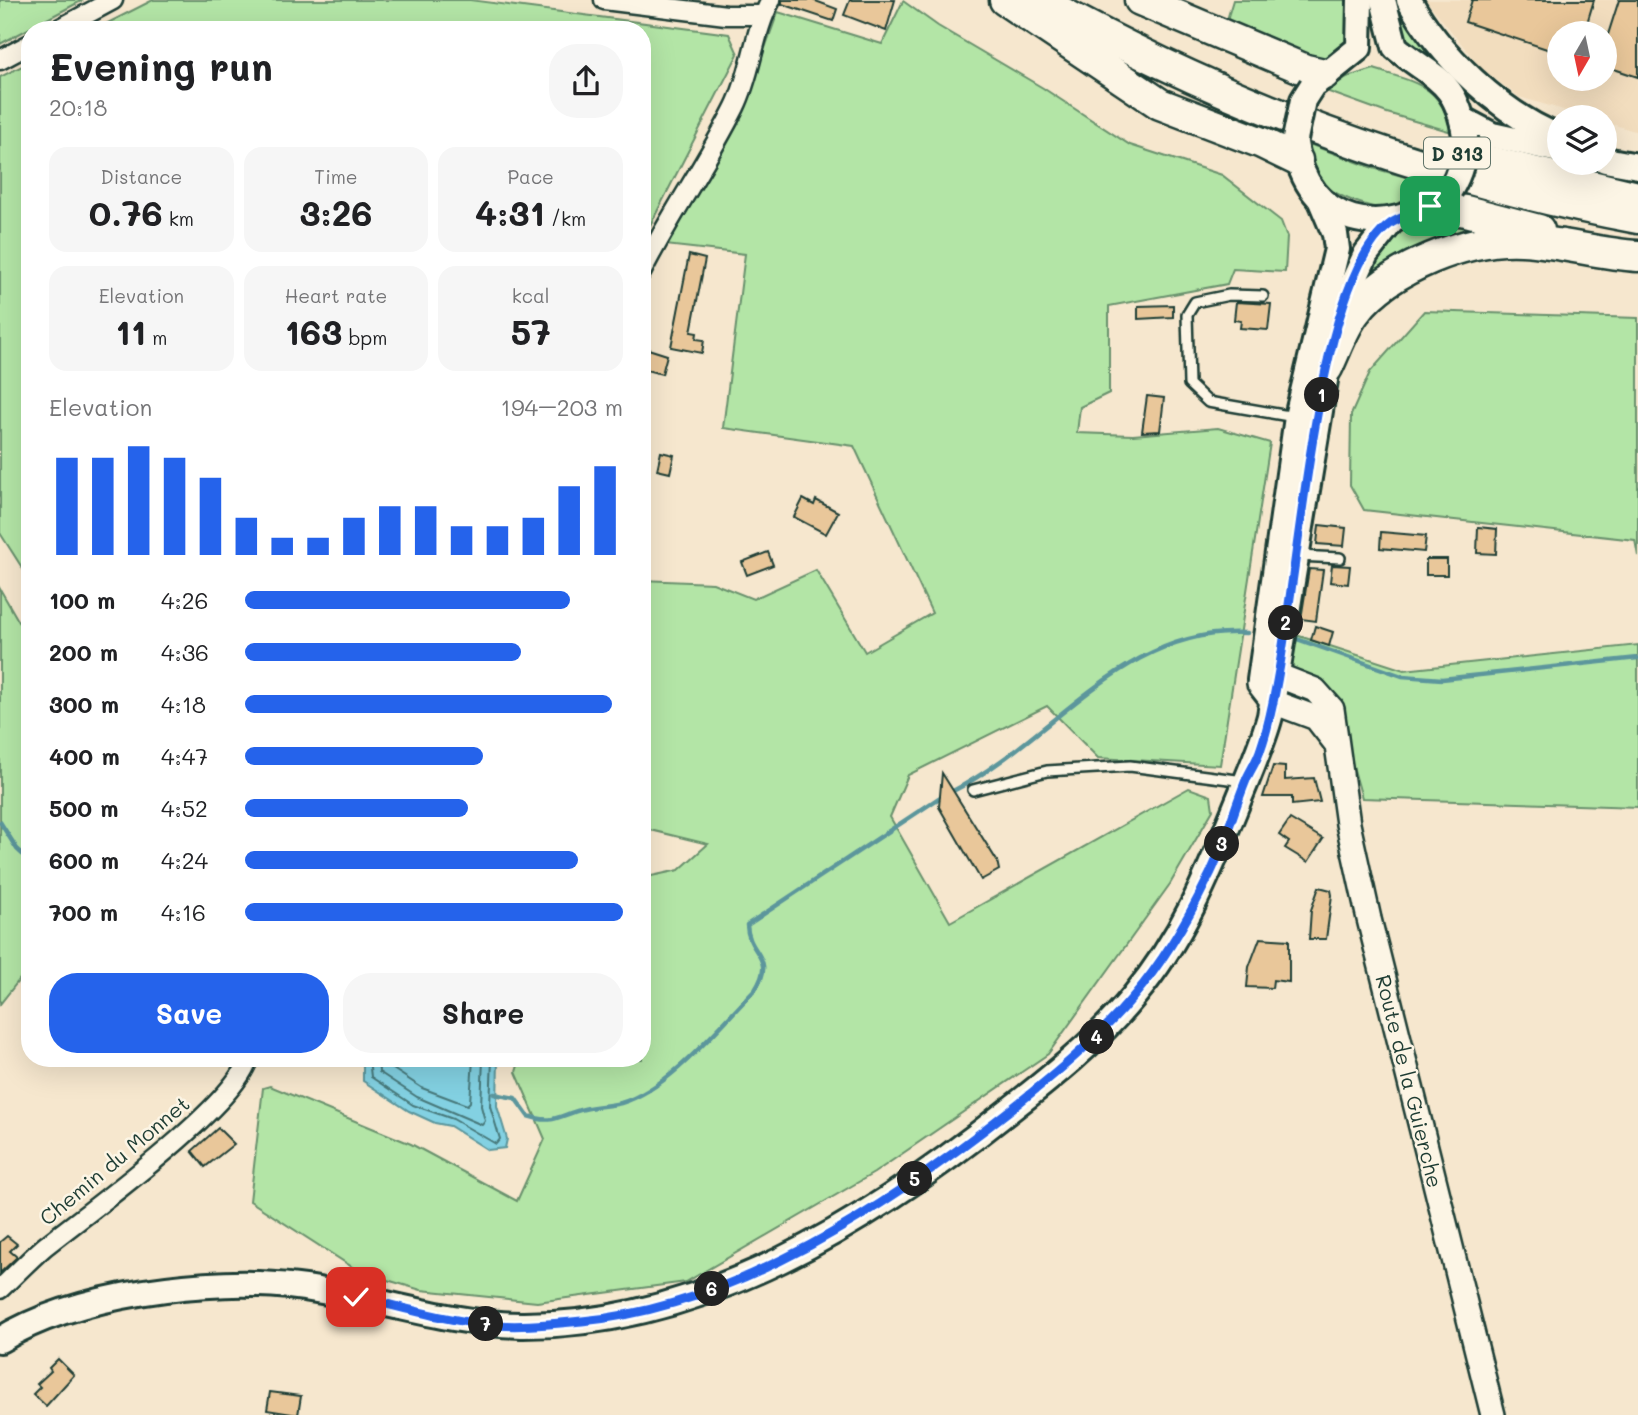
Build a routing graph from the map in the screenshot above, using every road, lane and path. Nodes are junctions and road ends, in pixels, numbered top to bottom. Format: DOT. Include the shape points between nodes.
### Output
graph roads {
  1 [pos="113,0"];
  2 [pos="604,0"];
  3 [pos="1005,0"];
  4 [pos="1039,0"];
  5 [pos="1079,0"];
  6 [pos="1140,0"];
  7 [pos="1360,0"];
  8 [pos="1383,0"];
  9 [pos="1409,0"];
  10 [pos="767,7"];
  11 [pos="74,21"];
  12 [pos="21,49"];
  13 [pos="1408,58"];
  14 [pos="0,60"];
  15 [pos="1327,73"];
  16 [pos="1463,127"];
  17 [pos="1547,131"];
  18 [pos="1547,147"];
  19 [pos="1296,149"];
  20 [pos="1617,161"];
  21 [pos="1638,166"];
  22 [pos="1638,197"];
  23 [pos="1440,198"];
  24 [pos="1321,201"];
  25 [pos="1638,218"];
  26 [pos="1391,222"];
  27 [pos="651,255"];
  28 [pos="1638,256"];
  29 [pos="1264,296"];
  30 [pos="1327,368"];
  31 [pos="1308,415"];
  32 [pos="1287,554"];
  33 [pos="1340,558"];
  34 [pos="1270,687"];
  35 [pos="1246,782"];
  36 [pos="973,790"];
  37 [pos="242,1067"];
  38 [pos="0,1289"];
  39 [pos="0,1340"];
  40 [pos="1493,1415"];
  1 -- 11 [label="street"];
  2 -- 10 [label="street" via="726,15"];
  3 -- 19 [label="highway" via="1160,104 1262,143"];
  4 -- 25 [label="highway, D 313" via="1150,59 1258,108 1496,186"];
  5 -- 22 [label="highway, D 313" via="1262,87 1383,131 1500,165"];
  6 -- 15 [label="highway" via="1306,70"];
  7 -- 15 [label="main road" via="1359,48"];
  8 -- 13 [label="main road" via="1395,47"];
  9 -- 17 [label="main road" via="1430,34 1473,78"];
  10 -- 27 [label="street" via="736,105"];
  12 -- 14 [label="street"];
  13 -- 15 [label="main road" via="1371,53"];
  13 -- 16 [label="main road" via="1430,70 1448,88"];
  15 -- 19 [label="main road, bridge" via="1300,111"];
  16 -- 18 [label="main road"];
  16 -- 23 [label="main road, bridge" via="1465,152 1459,176"];
  19 -- 24 [label="main road"];
  20 -- 21 [label="main road"];
  23 -- 26 [label="main road" via="1411,217"];
  23 -- 28 [label="highway" via="1466,211"];
  24 -- 26 [label="main road" via="1360,221"];
  24 -- 31 [label="main road" via="1337,250"];
  26 -- 30 [label="main road" via="1366,254 1349,291"];
  28 -- 30 [label="highway" via="1499,240 1422,261 1398,272 1354,312"];
  29 -- 31 [label="lane" via="1229,295 1195,302 1188,315 1189,384 1208,402"];
  30 -- 31 [label="main road"];
  31 -- 32 [label="main road"];
  32 -- 33 [label="lane"];
  32 -- 34 [label="main road"];
  34 -- 35 [label="main road" via="1261,750"];
  34 -- 40 [label="street, Route de la Guierche" via="1315,690 1335,719 1348,824 1369,919"];
  35 -- 36 [label="lane" via="1130,766 1047,771"];
  35 -- 39 [label="main road" via="1209,877 1177,935 1135,996 1088,1046 964,1147 830,1234 744,1278 650,1310 526,1325 485,1324 295,1287 234,1283 172,1288 67,1310"];
  37 -- 38 [label="street, Chemin du Monnet" via="217,1103"];
}
